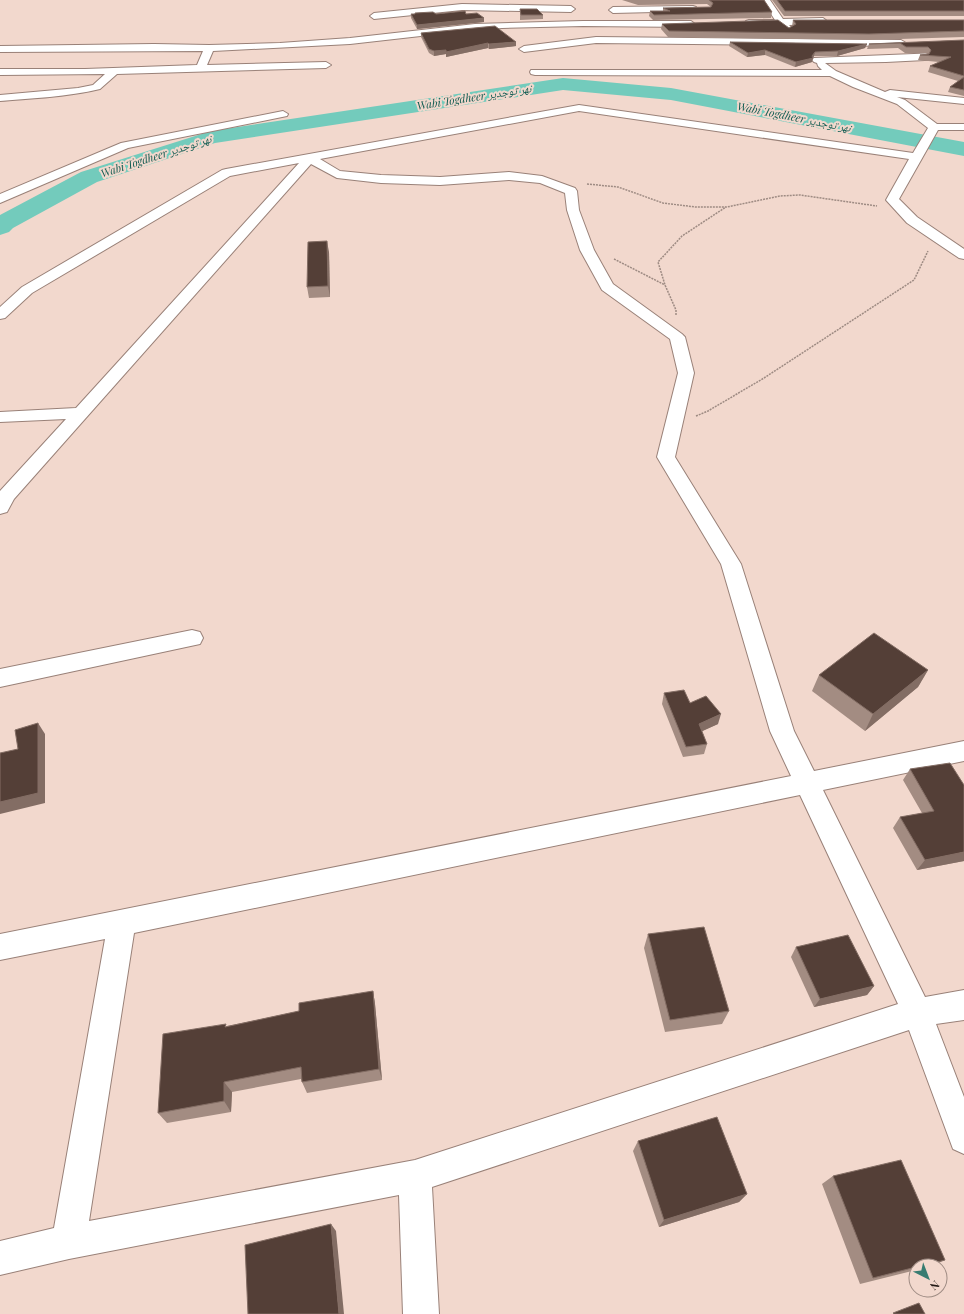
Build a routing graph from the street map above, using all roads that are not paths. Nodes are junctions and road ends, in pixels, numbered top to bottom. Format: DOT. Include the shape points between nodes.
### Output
graph roads {
  1 [pos="766,0"];
  2 [pos="579,9"];
  3 [pos="607,9"];
  4 [pos="704,9"];
  5 [pos="761,9"];
  6 [pos="777,9"];
  7 [pos="374,16"];
  8 [pos="780,21"];
  9 [pos="836,21"];
  10 [pos="585,23"];
  11 [pos="740,23"];
  12 [pos="522,24"];
  13 [pos="702,24"];
  14 [pos="596,40"];
  15 [pos="523,42"];
  16 [pos="800,42"];
  17 [pos="908,43"];
  18 [pos="209,48"];
  19 [pos="610,48"];
  20 [pos="0,49"];
  21 [pos="964,55"];
  22 [pos="817,60"];
  23 [pos="636,64"];
  24 [pos="326,65"];
  25 [pos="201,68"];
  26 [pos="116,70"];
  27 [pos="0,72"];
  28 [pos="535,72"];
  29 [pos="650,73"];
  30 [pos="832,73"];
  31 [pos="540,82"];
  32 [pos="873,91"];
  33 [pos="0,98"];
  34 [pos="964,101"];
  35 [pos="283,114"];
  36 [pos="934,127"];
  37 [pos="964,127"];
  38 [pos="310,158"];
  39 [pos="917,158"];
  40 [pos="0,199"];
  41 [pos="964,255"];
  42 [pos="0,315"];
  43 [pos="81,413"];
  44 [pos="0,417"];
  45 [pos="0,508"];
  46 [pos="192,638"];
  47 [pos="0,678"];
  48 [pos="964,751"];
  49 [pos="806,783"];
  50 [pos="122,922"];
  51 [pos="0,947"];
  52 [pos="964,1005"];
  53 [pos="917,1013"];
  54 [pos="964,1138"];
  55 [pos="416,1176"];
  56 [pos="69,1242"];
  57 [pos="0,1258"];
  58 [pos="420,1314"];
  1 -- 6 [label="street"];
  2 -- 7 [label="street" via="462,7"];
  3 -- 4 [label="street"];
  5 -- 6 [label="street"];
  6 -- 8 [label="street"];
  8 -- 9 [label="street"];
  8 -- 11 [label="street"];
  8 -- 16 [label="street"];
  10 -- 12 [label="street"];
  10 -- 13 [label="street" via="598,20"];
  10 -- 14 [label="street"];
  12 -- 15 [label="street"];
  12 -- 18 [label="street" via="328,42"];
  14 -- 15 [label="street"];
  14 -- 16 [label="street"];
  14 -- 19 [label="street"];
  15 -- 28 [label="street"];
  16 -- 17 [label="street"];
  16 -- 22 [label="street"];
  18 -- 20 [label="street"];
  18 -- 25 [label="street"];
  21 -- 22 [label="street"];
  22 -- 30 [label="street"];
  23 -- 29 [label="street"];
  24 -- 25 [label="street"];
  25 -- 26 [label="street"];
  26 -- 27 [label="street"];
  26 -- 33 [label="street" via="96,87"];
  28 -- 29 [label="street"];
  28 -- 31 [label="street"];
  29 -- 30 [label="street"];
  30 -- 32 [label="street"];
  32 -- 34 [label="street"];
  32 -- 36 [label="street" via="901,102"];
  35 -- 40 [label="street" via="125,145"];
  36 -- 37 [label="street"];
  36 -- 39 [label="street"];
  38 -- 39 [label="street" via="579,108"];
  38 -- 42 [label="street" via="226,174 26,290"];
  38 -- 43 [label="street"];
  38 -- 49 [label="street" via="338,174 381,180 440,181 509,176 542,180 571,191 573,210 585,244 607,286 677,338 686,373 666,457 731,564 782,732"];
  39 -- 41 [label="street" via="892,200 912,220"];
  43 -- 44 [label="street"];
  43 -- 45 [label="street" via="6,496"];
  46 -- 47 [label="street"];
  48 -- 49 [label="street"];
  49 -- 50 [label="street"];
  49 -- 53 [label="street"];
  50 -- 51 [label="street"];
  50 -- 56 [label="street"];
  52 -- 53 [label="street"];
  53 -- 54 [label="street"];
  53 -- 55 [label="street"];
  55 -- 56 [label="street"];
  55 -- 58 [label="street"];
  56 -- 57 [label="street"];
}
